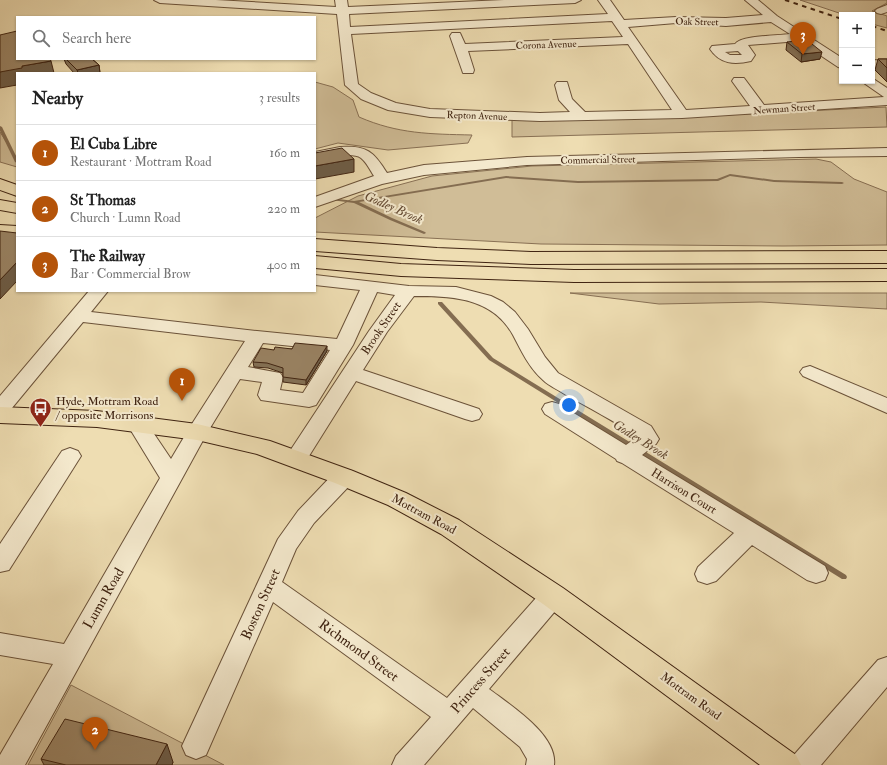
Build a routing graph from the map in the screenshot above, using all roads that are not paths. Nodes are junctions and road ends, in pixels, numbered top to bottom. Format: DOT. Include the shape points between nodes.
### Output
graph roads {
  1 [pos="160,0"];
  2 [pos="296,0"];
  3 [pos="373,0"];
  4 [pos="575,0"];
  5 [pos="604,0"];
  6 [pos="751,0"];
  7 [pos="525,1"];
  8 [pos="230,2"];
  9 [pos="442,3"];
  10 [pos="342,4"];
  11 [pos="245,6"];
  12 [pos="236,16"];
  13 [pos="774,18"];
  14 [pos="618,20"];
  15 [pos="452,25"];
  16 [pos="346,31"];
  17 [pos="802,37"];
  18 [pos="632,40"];
  19 [pos="741,47"];
  20 [pos="460,48"];
  21 [pos="839,62"];
  22 [pos="875,64"];
  23 [pos="887,65"];
  24 [pos="468,70"];
  25 [pos="739,82"];
  26 [pos="872,84"];
  27 [pos="562,85"];
  28 [pos="887,94"];
  29 [pos="887,101"];
  30 [pos="760,109"];
  31 [pos="682,114"];
  32 [pos="581,116"];
  33 [pos="887,152"];
  34 [pos="316,156"];
  35 [pos="383,179"];
  36 [pos="0,184"];
  37 [pos="0,188"];
  38 [pos="16,192"];
  39 [pos="16,192"];
  40 [pos="316,202"];
  41 [pos="0,205"];
  42 [pos="16,208"];
  43 [pos="0,230"];
  44 [pos="16,231"];
  45 [pos="316,245"];
  46 [pos="887,257"];
  47 [pos="316,262"];
  48 [pos="887,275"];
  49 [pos="316,280"];
  50 [pos="371,286"];
  51 [pos="409,291"];
  52 [pos="98,292"];
  53 [pos="78,316"];
  54 [pos="257,337"];
  55 [pos="343,345"];
  56 [pos="234,372"];
  57 [pos="810,372"];
  58 [pos="352,373"];
  59 [pos="887,406"];
  60 [pos="0,409"];
  61 [pos="552,409"];
  62 [pos="472,414"];
  63 [pos="0,415"];
  64 [pos="137,424"];
  65 [pos="197,432"];
  66 [pos="632,451"];
  67 [pos="70,456"];
  68 [pos="296,459"];
  69 [pos="344,477"];
  70 [pos="172,479"];
  71 [pos="750,532"];
  72 [pos="0,562"];
  73 [pos="816,573"];
  74 [pos="707,574"];
  75 [pos="268,586"];
  76 [pos="553,596"];
  77 [pos="0,644"];
  78 [pos="70,656"];
  79 [pos="887,668"];
  80 [pos="471,690"];
  81 [pos="450,715"];
  82 [pos="196,746"];
  83 [pos="10,765"];
  84 [pos="406,765"];
  85 [pos="540,765"];
  86 [pos="785,765"];
  87 [pos="803,765"];
  1 -- 8 [label="street"];
  2 -- 10 [label="street"];
  3 -- 10 [label="street"];
  4 -- 7 [label="street"];
  5 -- 14 [label="street"];
  6 -- 13 [label="street"];
  7 -- 9 [label="street"];
  8 -- 11 [label="street"];
  9 -- 10 [label="street"];
  9 -- 15 [label="street"];
  10 -- 11 [label="street"];
  10 -- 16 [label="street, Repton Avenue"];
  11 -- 12 [label="street"];
  13 -- 14 [label="street, Oak Street" via="726,22"];
  13 -- 17 [label="street"];
  14 -- 15 [label="street, Oak Street"];
  14 -- 18 [label="street"];
  15 -- 16 [label="street, Oak Street"];
  15 -- 20 [label="street"];
  16 -- 32 [label="street, Repton Avenue" via="352,85 366,96 393,107 430,113"];
  17 -- 19 [label="street" via="745,42"];
  17 -- 21 [label="street"];
  18 -- 20 [label="street, Corona Avenue"];
  18 -- 31 [label="street"];
  20 -- 24 [label="street"];
  22 -- 23 [label="street"];
  25 -- 30 [label="street"];
  26 -- 28 [label="street"];
  27 -- 32 [label="street" via="566,100"];
  29 -- 30 [label="street, Newman Street"];
  30 -- 31 [label="street, Newman Street"];
  31 -- 32 [label="street, Repton Avenue"];
  33 -- 35 [label="street, Commercial Street" via="527,161 424,170"];
  34 -- 35 [label="street" via="345,151 366,154"];
  35 -- 40 [label="street, Commercial Street"];
  36 -- 38 [label="main road"];
  37 -- 39 [label="main road"];
  41 -- 42 [label="main road"];
  43 -- 44 [label="main road"];
  45 -- 46 [label="main road" via="530,258"];
  47 -- 48 [label="main road" via="401,270 574,276"];
  49 -- 50 [label="street"];
  50 -- 51 [label="street"];
  50 -- 55 [label="street"];
  51 -- 58 [label="street, Brook Street" via="378,331"];
  51 -- 66 [label="street, Brook Street" via="461,293 497,306 509,316 542,369 551,377 644,431 648,439"];
  52 -- 53 [label="street"];
  53 -- 54 [label="street"];
  53 -- 60 [label="street"];
  54 -- 55 [label="street"];
  54 -- 56 [label="street, Lumn Road"];
  55 -- 56 [label="street" via="310,400 268,395 272,377"];
  56 -- 65 [label="street, Lumn Road"];
  57 -- 59 [label="street"];
  58 -- 62 [label="street"];
  58 -- 68 [label="street, Brook Street"];
  61 -- 66 [label="street, Harrison Court"];
  63 -- 64 [label="main road, Mottram Road" via="98,419"];
  64 -- 65 [label="main road, Mottram Road"];
  64 -- 70 [label="street"];
  65 -- 68 [label="main road, Mottram Road" via="262,447"];
  65 -- 70 [label="street, Lumn Road"];
  66 -- 71 [label="street, Harrison Court"];
  67 -- 72 [label="street"];
  68 -- 69 [label="main road, Mottram Road"];
  69 -- 75 [label="street, Boston Street" via="306,517 286,545"];
  69 -- 76 [label="main road, Mottram Road" via="397,499 450,527"];
  70 -- 78 [label="street, Lumn Road"];
  71 -- 73 [label="street, Harrison Court"];
  71 -- 74 [label="street"];
  75 -- 81 [label="street, Richmond Street"];
  75 -- 82 [label="street, Boston Street"];
  76 -- 80 [label="street, Princess Street"];
  76 -- 86 [label="main road, Mottram Road"];
  77 -- 78 [label="street"];
  78 -- 83 [label="street, Lumn Road"];
  79 -- 87 [label="street"];
  80 -- 81 [label="street, Princess Street"];
  80 -- 85 [label="street" via="530,738 541,758"];
  81 -- 84 [label="street, Princess Street"];
}
